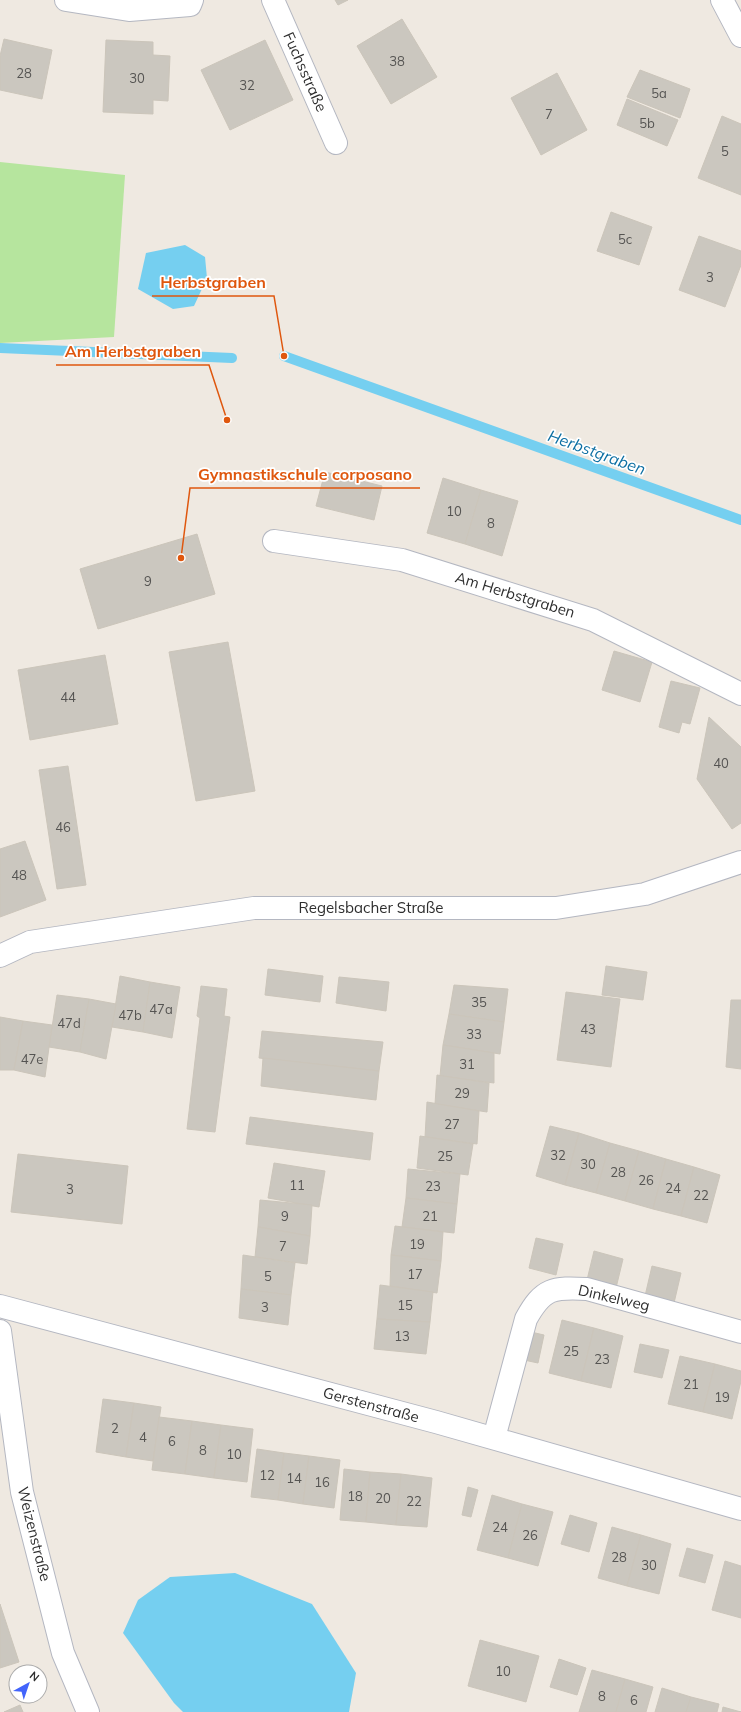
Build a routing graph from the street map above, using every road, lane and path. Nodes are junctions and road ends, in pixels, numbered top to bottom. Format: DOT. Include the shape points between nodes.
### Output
graph roads {
  1 [pos="66,0"];
  2 [pos="192,0"];
  3 [pos="273,0"];
  4 [pos="722,0"];
  5 [pos="741,36"];
  6 [pos="336,143"];
  7 [pos="274,541"];
  8 [pos="741,694"];
  9 [pos="741,862"];
  10 [pos="0,956"];
  11 [pos="0,1306"];
  12 [pos="741,1332"];
  13 [pos="1,1344"];
  14 [pos="494,1438"];
  15 [pos="741,1508"];
  16 [pos="88,1712"];
  1 -- 2 [label="street" via="129,10 190,6"];
  3 -- 6 [label="street, Fuchsstraße"];
  4 -- 5 [label="street"];
  7 -- 8 [label="street, Am Herbstgraben" via="402,560 593,620"];
  9 -- 10 [label="street, Regelsbacher Straße" via="645,894 556,908 254,908 30,942"];
  11 -- 14 [label="street, Gerstenstraße"];
  12 -- 14 [label="street, Dinkelweg" via="587,1289 565,1288 549,1292 535,1302 526,1319"];
  13 -- 16 [label="street, Weizenstraße" via="22,1492 63,1653"];
  14 -- 15 [label="street, Gerstenstraße"];
}
